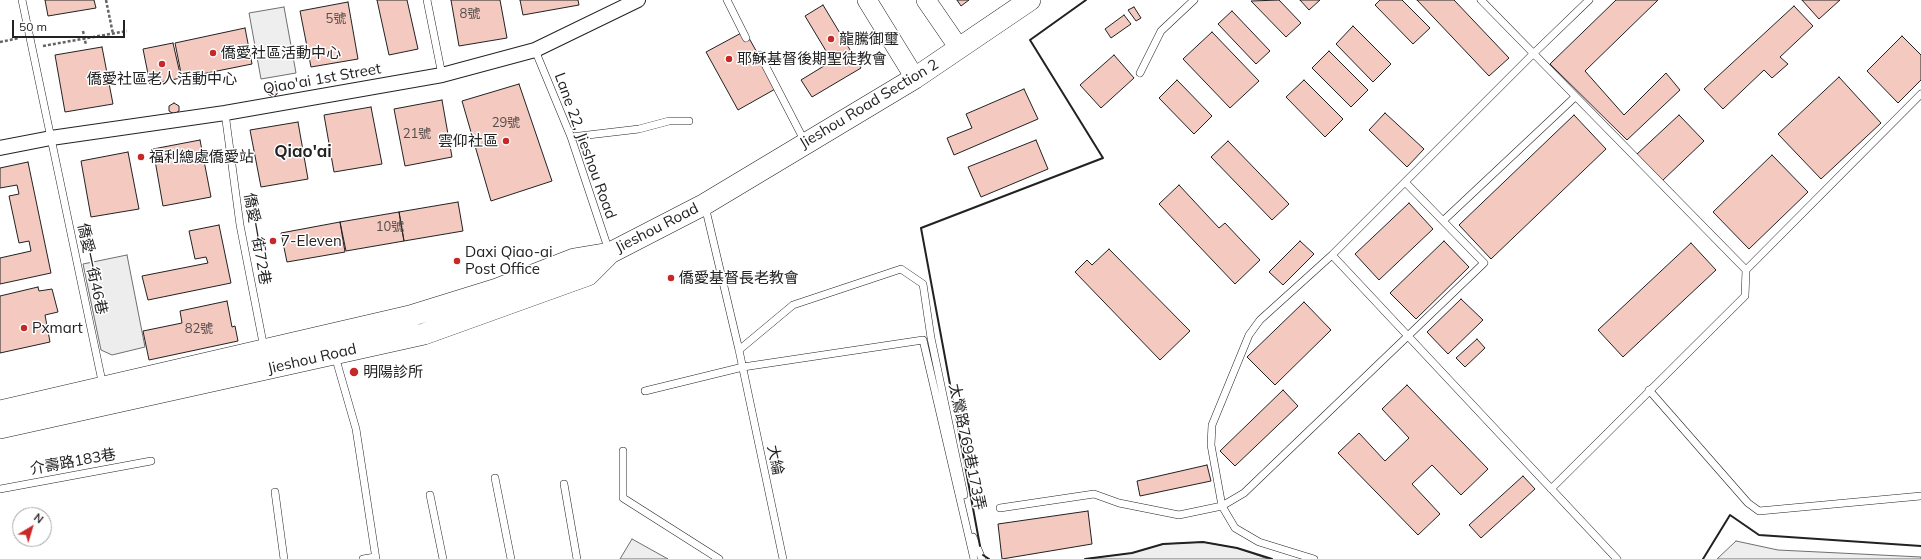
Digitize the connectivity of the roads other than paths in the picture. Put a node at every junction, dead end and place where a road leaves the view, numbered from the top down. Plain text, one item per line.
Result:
1 (22, 0) edge
2 (427, 0) edge
3 (638, 0) edge
4 (727, 0) edge
5 (867, 0) edge
6 (926, 0) edge
7 (1028, 0) edge
8 (1194, 0) edge
9 (1481, 0) edge
10 (1590, 0) edge
11 (746, 38) dead end
12 (959, 48) junction
13 (535, 50) junction
14 (1533, 54) junction
15 (760, 55) dead end
16 (1140, 73) dead end
17 (442, 75) junction
18 (915, 78) junction
19 (1921, 94) edge
20 (1575, 97) junction
21 (225, 113) junction
22 (689, 121) dead end
23 (571, 137) junction
24 (51, 138) junction
25 (806, 143) junction
26 (0, 148) edge
27 (1405, 182) junction
28 (705, 204) junction
29 (1444, 220) junction
30 (610, 253) junction
31 (1332, 255) junction
32 (1746, 270) junction
33 (1408, 336) junction
34 (739, 350) junction
35 (335, 353) junction
36 (266, 359) junction
37 (743, 367) junction
38 (1649, 390) junction
39 (646, 391) dead end
40 (105, 396) junction
41 (0, 411) edge
42 (0, 428) edge
43 (623, 451) dead end
44 (151, 461) dead end
45 (495, 478) dead end
46 (564, 484) dead end
47 (1551, 488) junction
48 (0, 489) edge
49 (275, 492) dead end
50 (430, 495) dead end
51 (1921, 496) edge
52 (1222, 506) junction
53 (1000, 508) dead end
54 (376, 558) edge
55 (284, 559) edge
56 (363, 559) edge
57 (443, 559) edge
58 (511, 559) edge
59 (577, 559) edge
60 (719, 559) edge
61 (783, 559) edge
62 (974, 559) edge
63 (982, 559) edge
64 (1314, 559) edge
65 (1617, 559) edge

1 - 24 lane, 僑愛一街46巷
2 - 17 lane
3 - 13 street, Qiao'ai 1st Street
4 - 11 lane
5 - 18 main road
6 - 12 main road
7 - 12 main road, Jieshou Road Section 2
8 - 16 lane
9 - 14 lane
10 - 14 lane
12 - 18 main road, Jieshou Road Section 2
13 - 17 street, Qiao'ai 1st Street
13 - 23 lane, Lane 22, Jieshou Road
14 - 20 lane
14 - 27 lane
15 - 25 lane
17 - 21 street, Qiao'ai 1st Street
18 - 25 main road, Jieshou Road Section 2
19 - 32 lane
20 - 29 lane
20 - 32 lane
21 - 24 street, Qiao'ai 1st Street
21 - 36 lane, 僑愛一街72巷
22 - 23 lane
23 - 30 lane, Lane 22, Jieshou Road
24 - 26 street, Qiao'ai 1st Street
24 - 40 lane, 僑愛一街46巷
25 - 28 main road, Jieshou Road Section 2
27 - 29 lane
27 - 31 lane
28 - 30 main road, Jieshou Road
28 - 34 lane, 大綸
29 - 33 lane
30 - 35 main road, Jieshou Road
30 - 36 main road, Jieshou Road
31 - 33 lane
31 - 52 lane
32 - 38 lane
33 - 47 lane
33 - 52 lane
34 - 37 lane, 大綸
34 - 63 lane, 大鶯路769巷173弄
35 - 36 main road, Jieshou Road
35 - 54 lane
36 - 40 main road, Jieshou Road
37 - 39 lane
37 - 61 lane, 大綸
37 - 62 lane
38 - 47 lane
38 - 51 lane
40 - 41 main road, Jieshou Road
40 - 42 main road, Jieshou Road
43 - 60 lane
44 - 48 lane, 介壽路183巷
45 - 58 lane
46 - 59 lane
47 - 65 lane
49 - 55 lane
50 - 57 lane
52 - 53 lane
52 - 64 lane
54 - 56 lane

